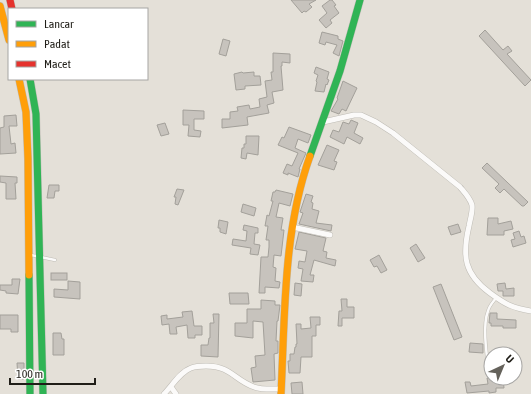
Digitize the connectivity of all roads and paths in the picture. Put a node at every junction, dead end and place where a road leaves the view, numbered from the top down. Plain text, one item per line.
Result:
1 (360, 0) edge
2 (0, 6) edge
3 (8, 36) edge
4 (19, 80) edge
5 (30, 80) edge
6 (323, 122) junction
7 (292, 227) junction
8 (330, 235) dead end
9 (29, 255) junction
10 (40, 257) junction
11 (55, 260) dead end
12 (496, 298) junction
13 (531, 311) edge
14 (487, 346) edge
15 (171, 387) junction
16 (281, 392) edge
17 (30, 394) edge
18 (43, 394) edge
19 (164, 394) edge
20 (176, 394) edge

1 - 6 main road
2 - 3 main road
4 - 9 main road
5 - 10 main road
6 - 7 main road
6 - 12 street
7 - 8 street
7 - 16 main road
9 - 10 lane
9 - 17 main road
10 - 11 lane
10 - 18 main road
12 - 13 street
12 - 14 lane
15 - 16 street
15 - 19 street
15 - 20 street

